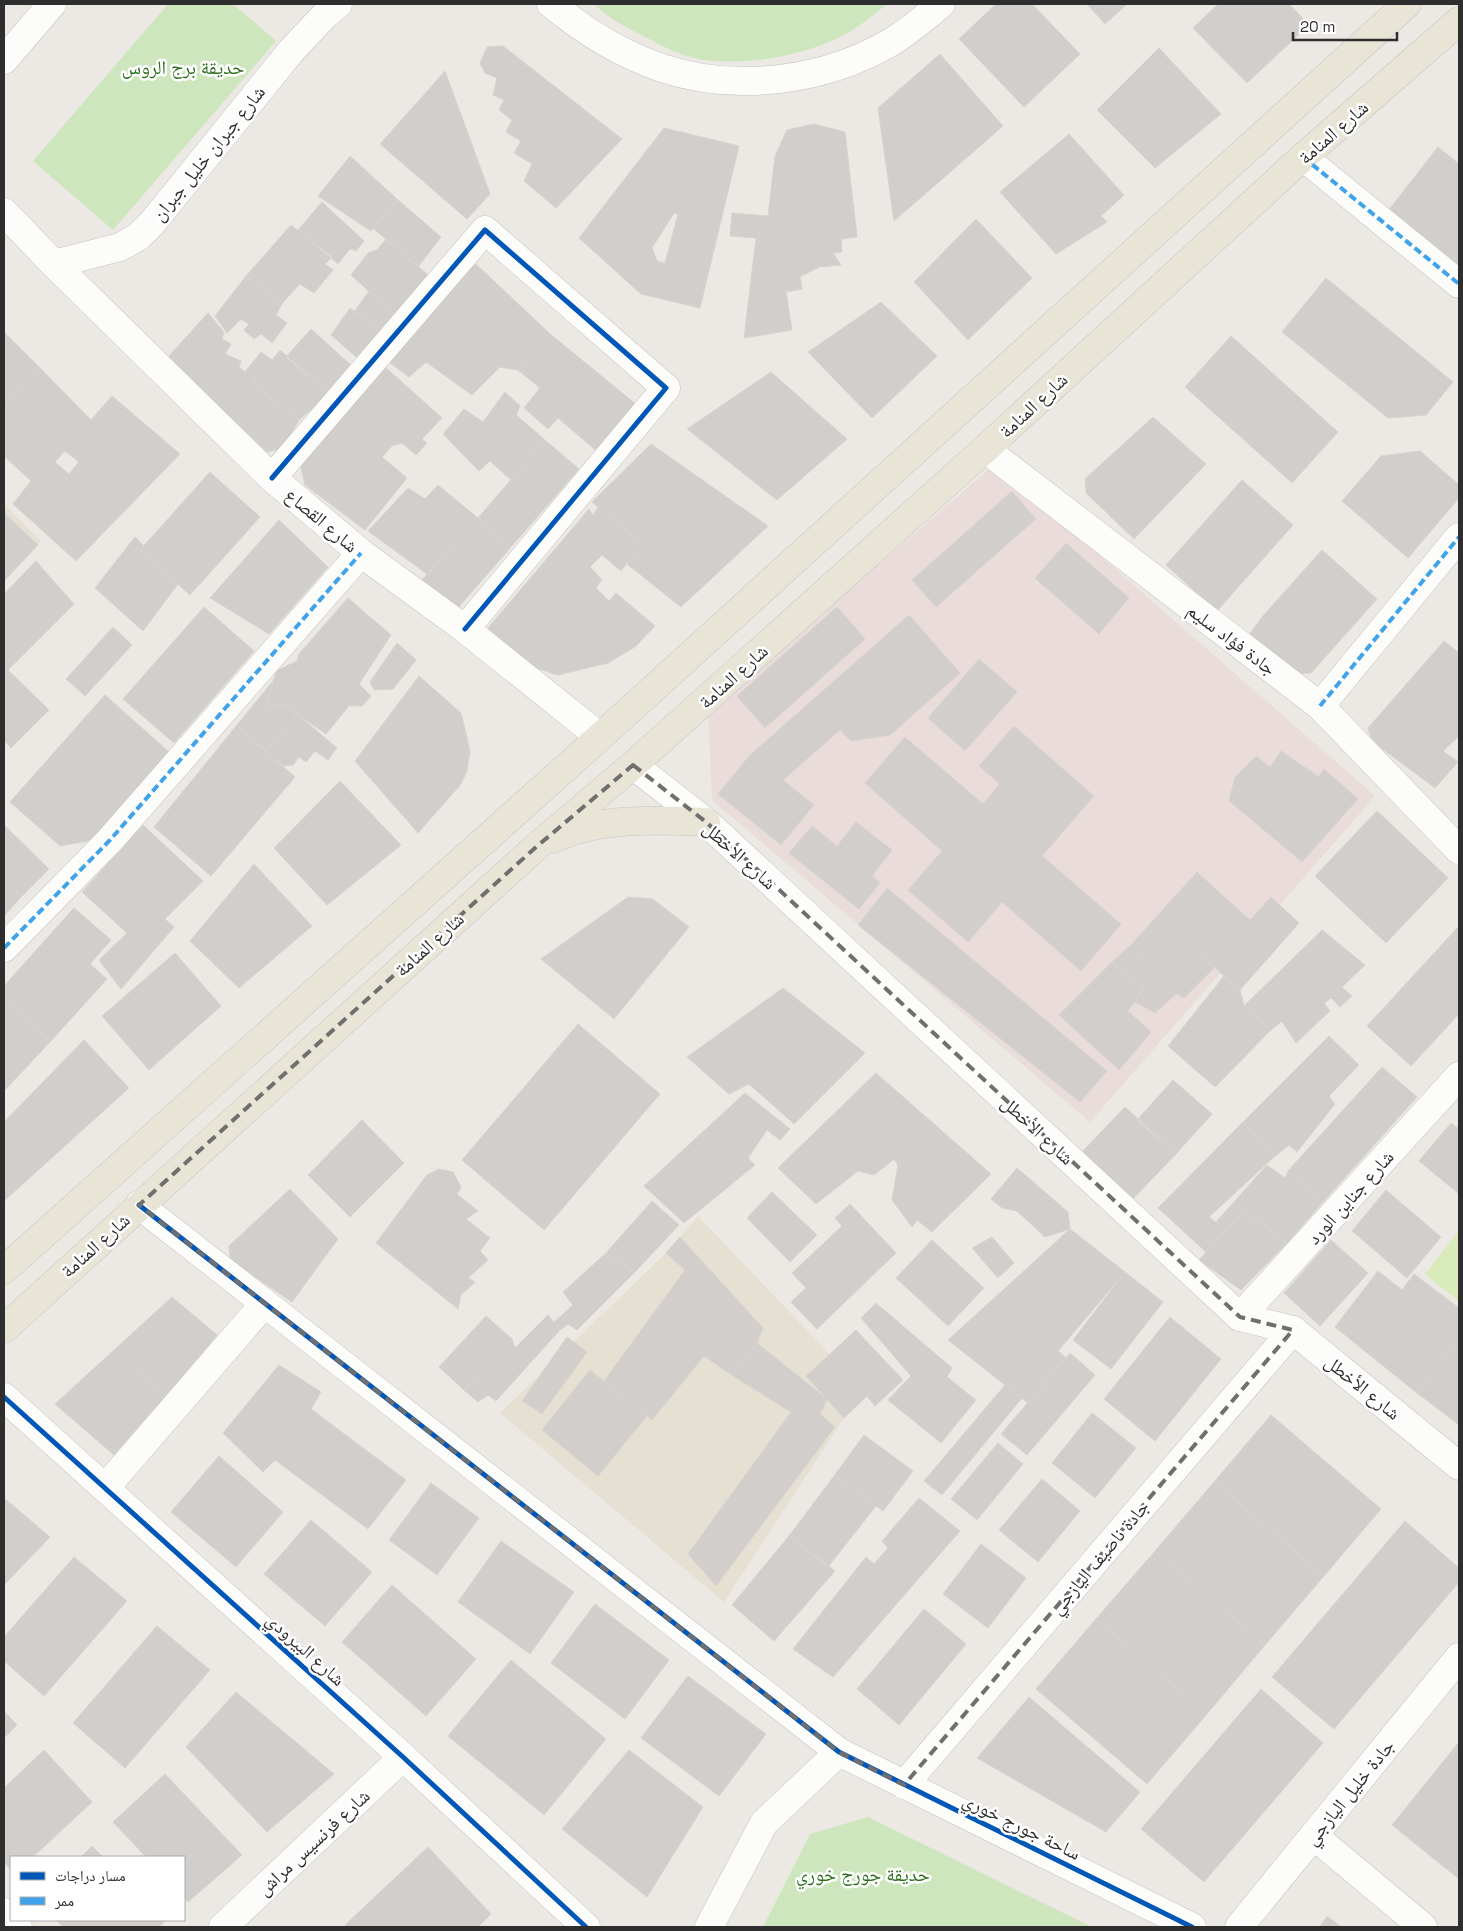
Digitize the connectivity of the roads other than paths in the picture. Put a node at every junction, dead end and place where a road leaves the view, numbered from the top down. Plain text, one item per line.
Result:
1 (52, 4) edge
2 (338, 4) edge
3 (551, 4) edge
4 (941, 4) edge
5 (1406, 4) edge
6 (1459, 21) edge
7 (4, 60) edge
8 (1303, 157) junction
9 (4, 212) edge
10 (54, 264) junction
11 (1459, 284) edge
12 (985, 449) junction
13 (272, 478) junction
14 (1459, 537) edge
15 (361, 553) junction
16 (465, 629) junction
17 (1320, 706) junction
18 (600, 737) junction
19 (633, 765) junction
20 (706, 822) junction
21 (535, 848) junction
22 (1459, 850) edge
23 (4, 948) edge
24 (1459, 1076) edge
25 (139, 1205) junction
26 (4, 1270) edge
27 (265, 1303) junction
28 (1240, 1317) junction
29 (4, 1329) edge
30 (1293, 1330) junction
31 (4, 1397) edge
32 (1459, 1466) edge
33 (104, 1488) junction
34 (1459, 1657) edge
35 (839, 1752) junction
36 (403, 1757) junction
37 (904, 1785) junction
38 (1314, 1836) junction
39 (223, 1927) edge
40 (586, 1927) edge
41 (709, 1927) edge
42 (1192, 1927) edge
43 (1239, 1927) edge
44 (1423, 1927) edge

1 - 7 street
2 - 10 street, شارع جبران خليل جبران
3 - 4 street
5 - 18 main road
6 - 8 main road, شارع المنامة
8 - 11 street
8 - 12 main road, شارع المنامة
9 - 10 street, شارع القصاع
10 - 13 street, شارع القصاع
12 - 17 street, جادة فؤاد سليم
12 - 19 main road, شارع المنامة
13 - 15 street, شارع القصاع
13 - 16 street
14 - 17 street
15 - 16 street, شارع القصاع
15 - 23 street
16 - 18 street, شارع القصاع
17 - 22 street, جادة فؤاد سليم
18 - 26 main road
19 - 20 street, شارع الأخطل
19 - 21 main road, شارع المنامة
20 - 21 main road
20 - 28 street, شارع الأخطل
21 - 25 main road, شارع المنامة
24 - 28 street, شارع جناين الورد
25 - 27 street, ساحة جورج خوري
25 - 29 main road, شارع المنامة
27 - 33 street
27 - 35 street, ساحة جورج خوري
28 - 30 street, شارع الأخطل
30 - 32 street, شارع الأخطل
30 - 37 street, جادة ناصيف اليازجي
31 - 33 street, شارع البيرودي
33 - 36 street, شارع البيرودي
34 - 38 street, جادة خليل اليازجي
35 - 37 street, ساحة جورج خوري
35 - 41 street
36 - 39 street, شارع فرنسيس مراش
36 - 40 street, شارع البيرودي
37 - 42 street, ساحة جورج خوري
38 - 43 street, جادة خليل اليازجي
38 - 44 street

